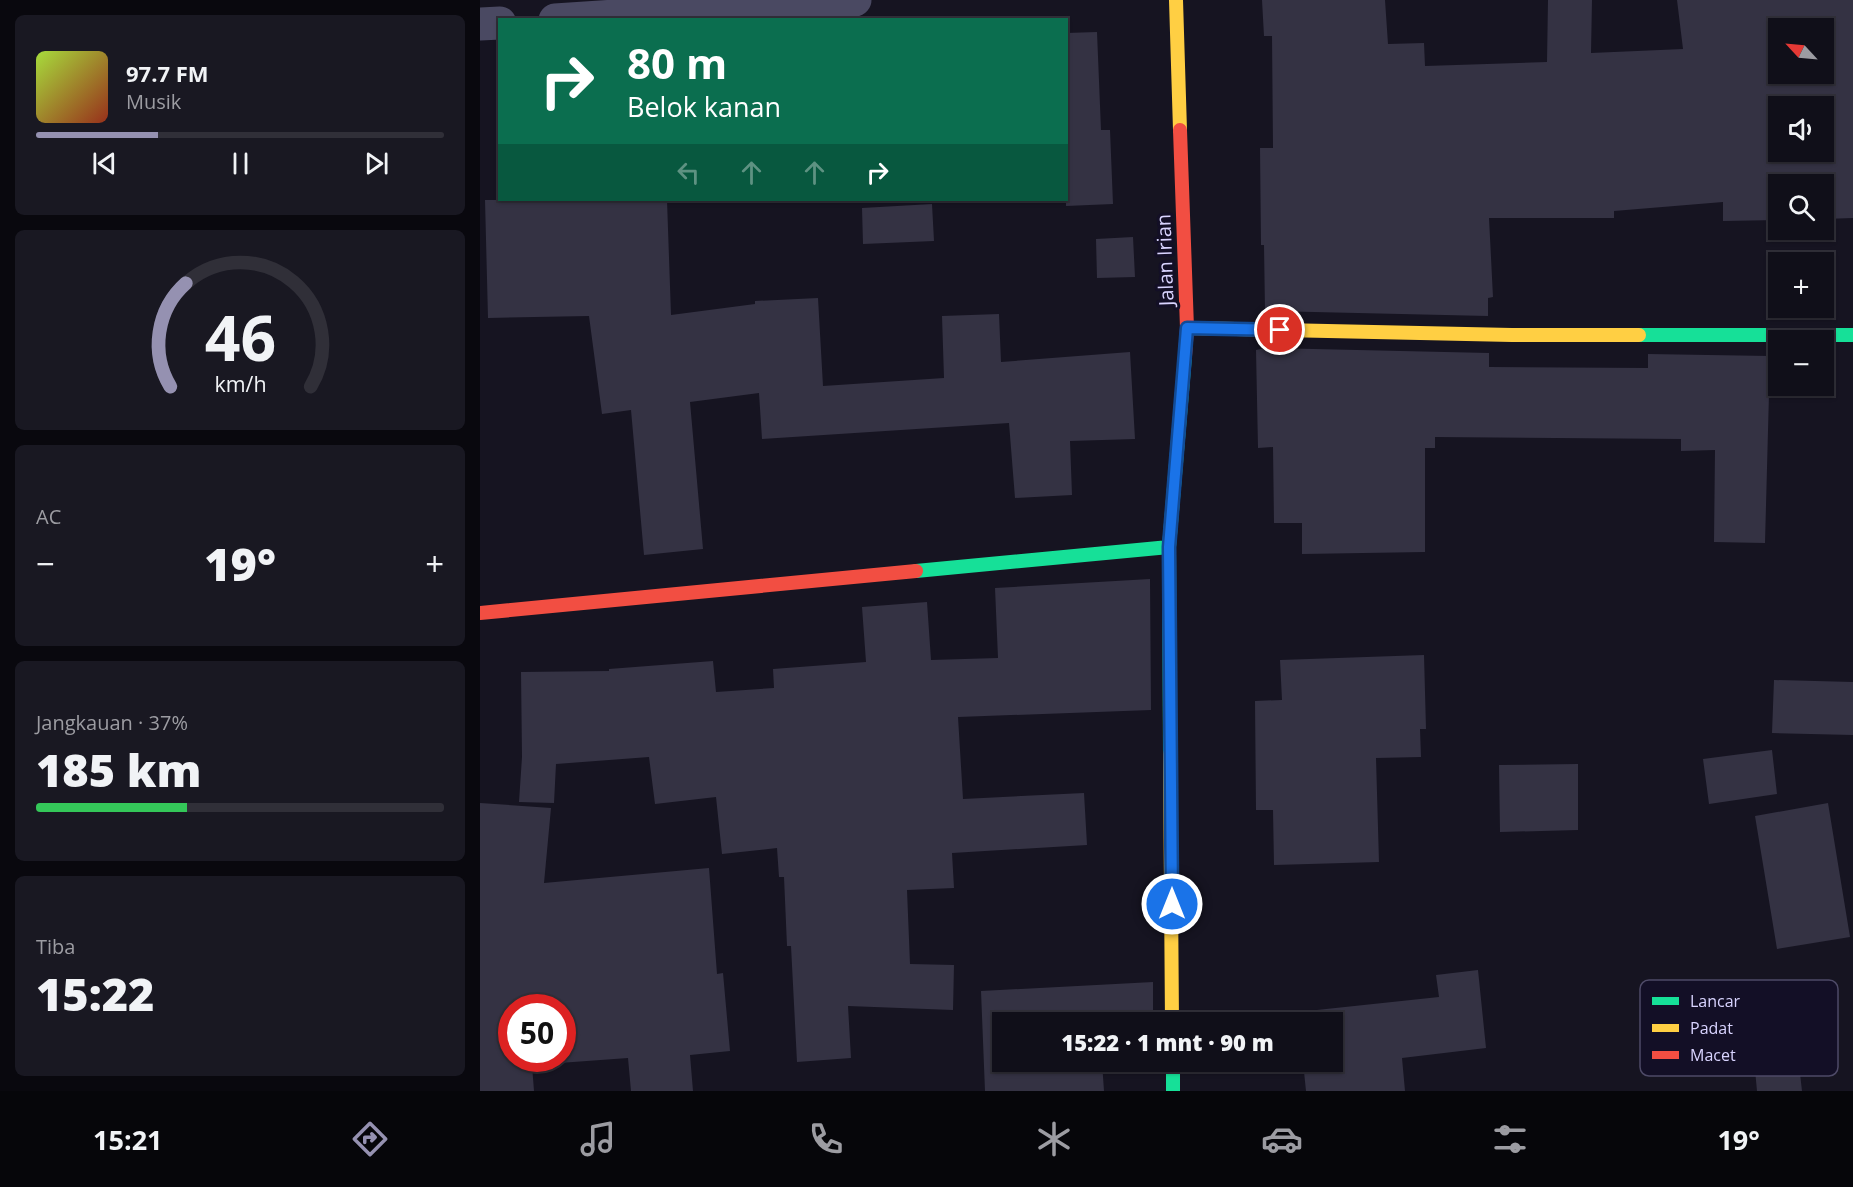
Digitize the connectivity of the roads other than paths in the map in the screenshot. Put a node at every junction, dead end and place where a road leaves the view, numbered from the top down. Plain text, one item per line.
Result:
1 (855, 0) edge
2 (1176, 0) edge
3 (585, 18) edge
4 (498, 23) edge
5 (480, 24) edge
6 (1187, 328) junction
7 (1853, 335) edge
8 (1169, 547) junction
9 (480, 613) edge
10 (1172, 1012) edge
11 (1173, 1072) edge
12 (1173, 1091) edge

1 - 3 street
2 - 6 street, Jalan Irian
4 - 5 street
6 - 7 street
6 - 8 street, Jalan Irian
8 - 9 street
8 - 10 street, Jalan Irian
11 - 12 street

